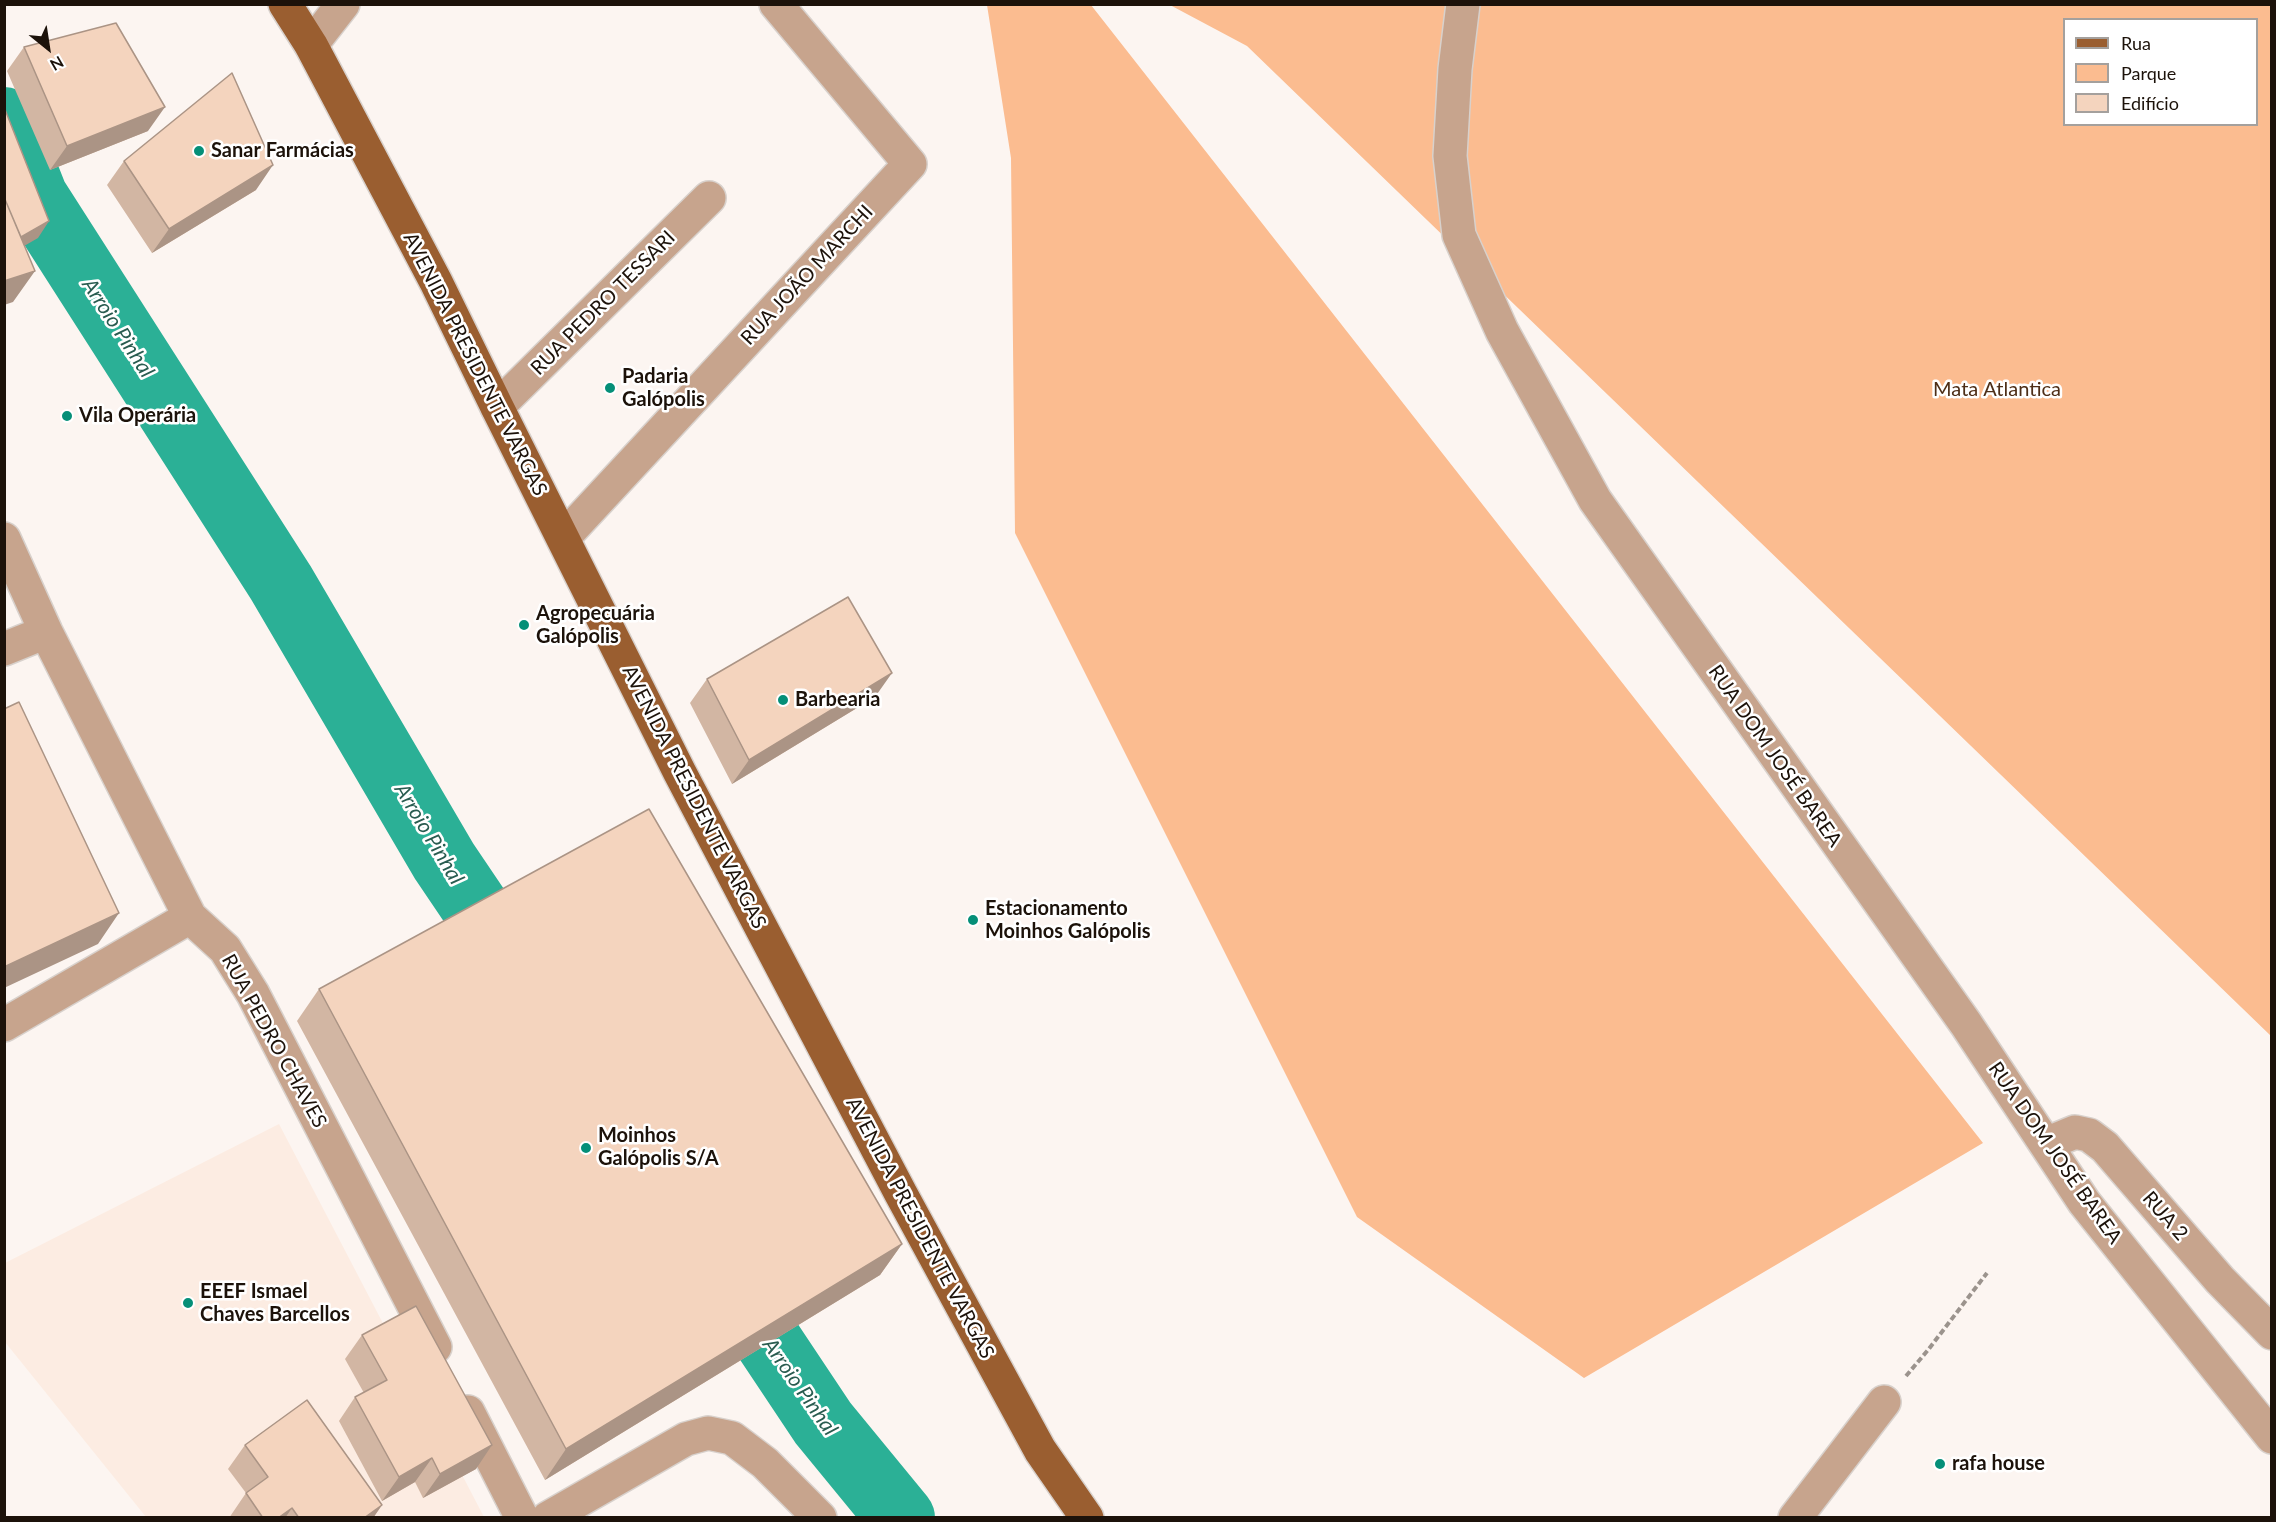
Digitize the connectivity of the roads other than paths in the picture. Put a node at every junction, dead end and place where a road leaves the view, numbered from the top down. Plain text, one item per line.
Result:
1 (285, 4) edge
2 (343, 4) edge
3 (776, 4) edge
4 (1463, 4) edge
5 (311, 45) junction
6 (709, 198) dead end
7 (497, 407) junction
8 (563, 538) junction
9 (4, 539) edge
10 (46, 632) junction
11 (4, 649) edge
12 (190, 916) junction
13 (4, 1025) edge
14 (2046, 1144) junction
15 (2271, 1333) edge
16 (1884, 1402) road end
17 (2271, 1437) edge
18 (522, 1518) edge
19 (548, 1518) edge
20 (820, 1518) edge
21 (1087, 1518) edge
22 (1795, 1518) edge

1 - 5 main road, AVENIDA PRESIDENTE VARGAS
2 - 5 street
3 - 8 street, RUA JOÃO MARCHI
4 - 14 street, RUA DOM JOSÉ BAREA
5 - 7 main road, AVENIDA PRESIDENTE VARGAS
6 - 7 street, RUA PEDRO TESSARI
7 - 8 main road, AVENIDA PRESIDENTE VARGAS
8 - 21 main road, AVENIDA PRESIDENTE VARGAS
9 - 10 street, RUA PEDRO CHAVES
10 - 11 street
10 - 12 street, RUA PEDRO CHAVES
12 - 13 street
12 - 18 street, RUA PEDRO CHAVES
14 - 15 street, RUA 2
14 - 17 street, RUA DOM JOSÉ BAREA
16 - 22 street
19 - 20 street

